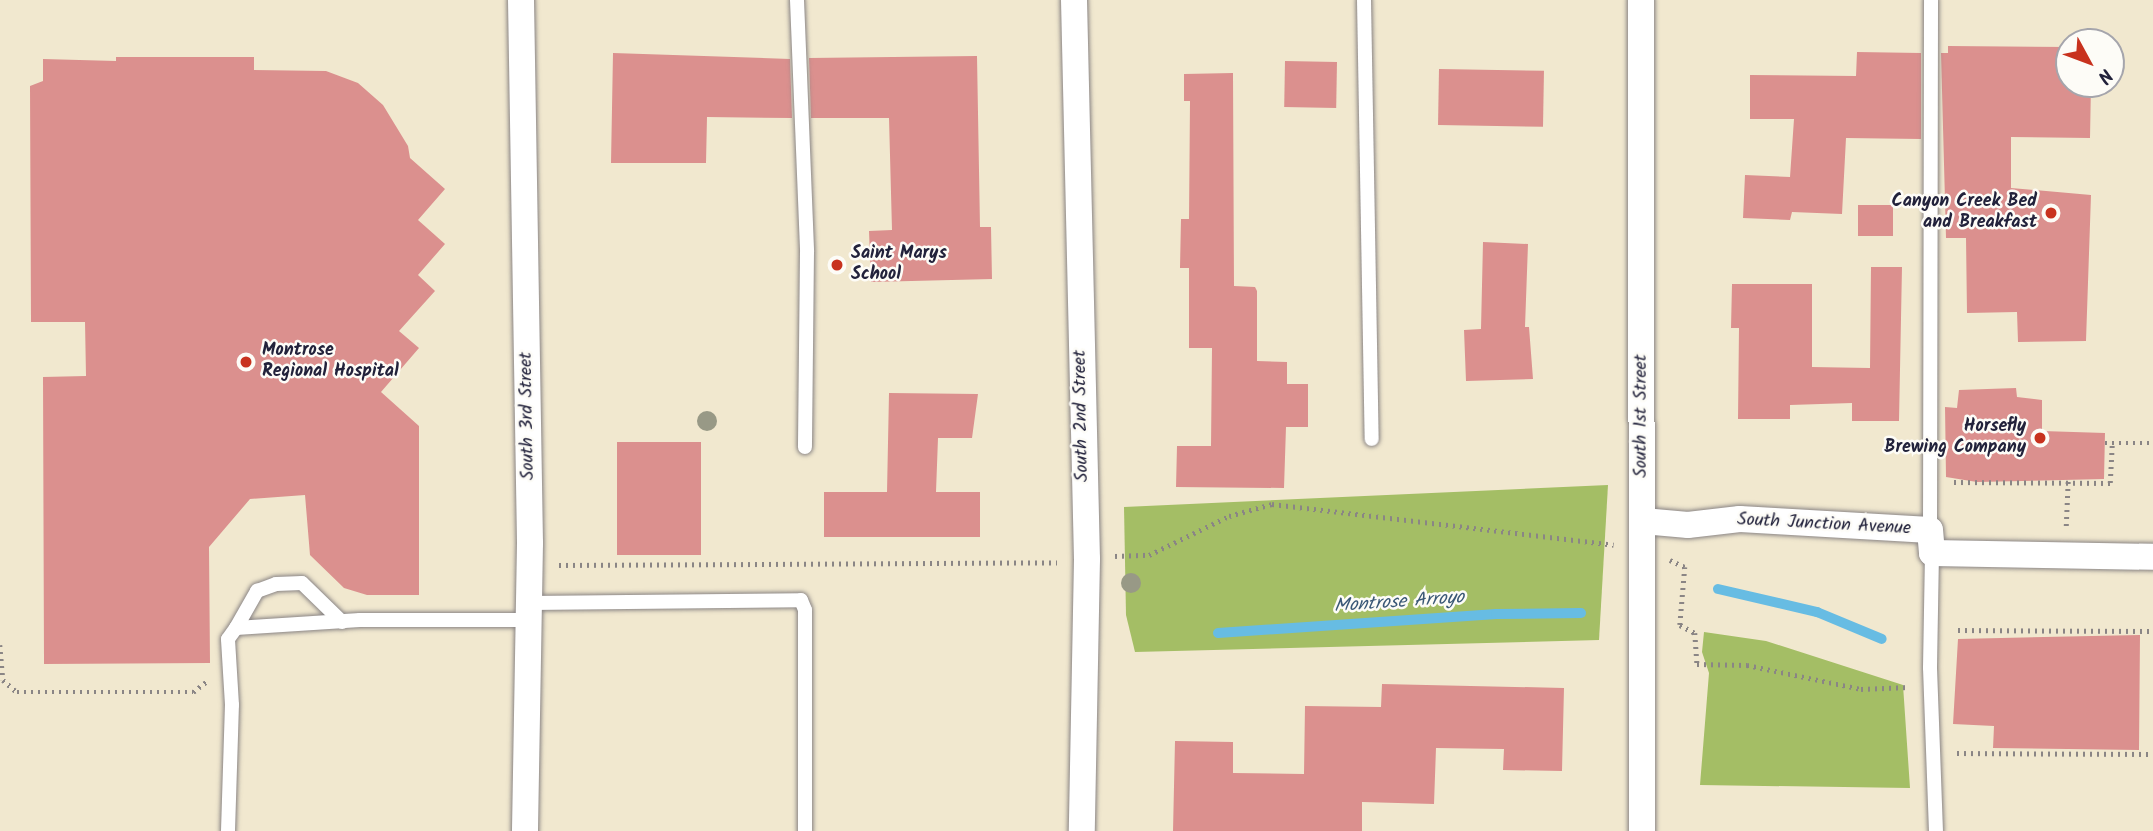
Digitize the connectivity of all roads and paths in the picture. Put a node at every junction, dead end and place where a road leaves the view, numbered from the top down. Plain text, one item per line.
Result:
1 (521, 0) edge
2 (797, 0) edge
3 (1074, 0) edge
4 (1364, 0) edge
5 (1641, 0) edge
6 (1931, 0) edge
7 (1372, 439) dead end
8 (2105, 443) dead end
9 (2152, 443) edge
10 (2112, 444) junction
11 (805, 447) dead end
12 (2068, 481) junction
13 (1946, 482) dead end
14 (2067, 514) dead end
15 (1643, 521) junction
16 (1931, 542) junction
17 (1611, 544) dead end
18 (1128, 555) dead end
19 (2153, 556) edge
20 (1048, 562) dead end
21 (1678, 562) dead end
22 (557, 566) dead end
23 (529, 612) junction
24 (342, 622) junction
25 (236, 628) junction
26 (1958, 630) dead end
27 (2149, 631) dead end
28 (1916, 687) dead end
29 (1957, 744) dead end
30 (2152, 754) edge
31 (228, 831) edge
32 (525, 831) edge
33 (804, 831) edge
34 (1082, 831) edge
35 (1642, 831) edge
36 (1936, 831) edge

1 - 23 street, South 3rd Street
2 - 11 lane
3 - 34 street, South 2nd Street
4 - 7 lane
5 - 15 street, South 1st Street
6 - 16 lane
8 - 10 path
9 - 10 path
10 - 12 path
12 - 13 path
12 - 14 path
15 - 16 street, South Junction Avenue
15 - 35 street, South 1st Street
16 - 19 street, South Junction Avenue
16 - 36 lane
17 - 18 path
20 - 22 path
21 - 28 path
23 - 24 lane
23 - 32 street, South 3rd Street
23 - 33 lane
24 - 25 lane
24 - 25 lane
25 - 31 lane
26 - 27 path
29 - 30 path

